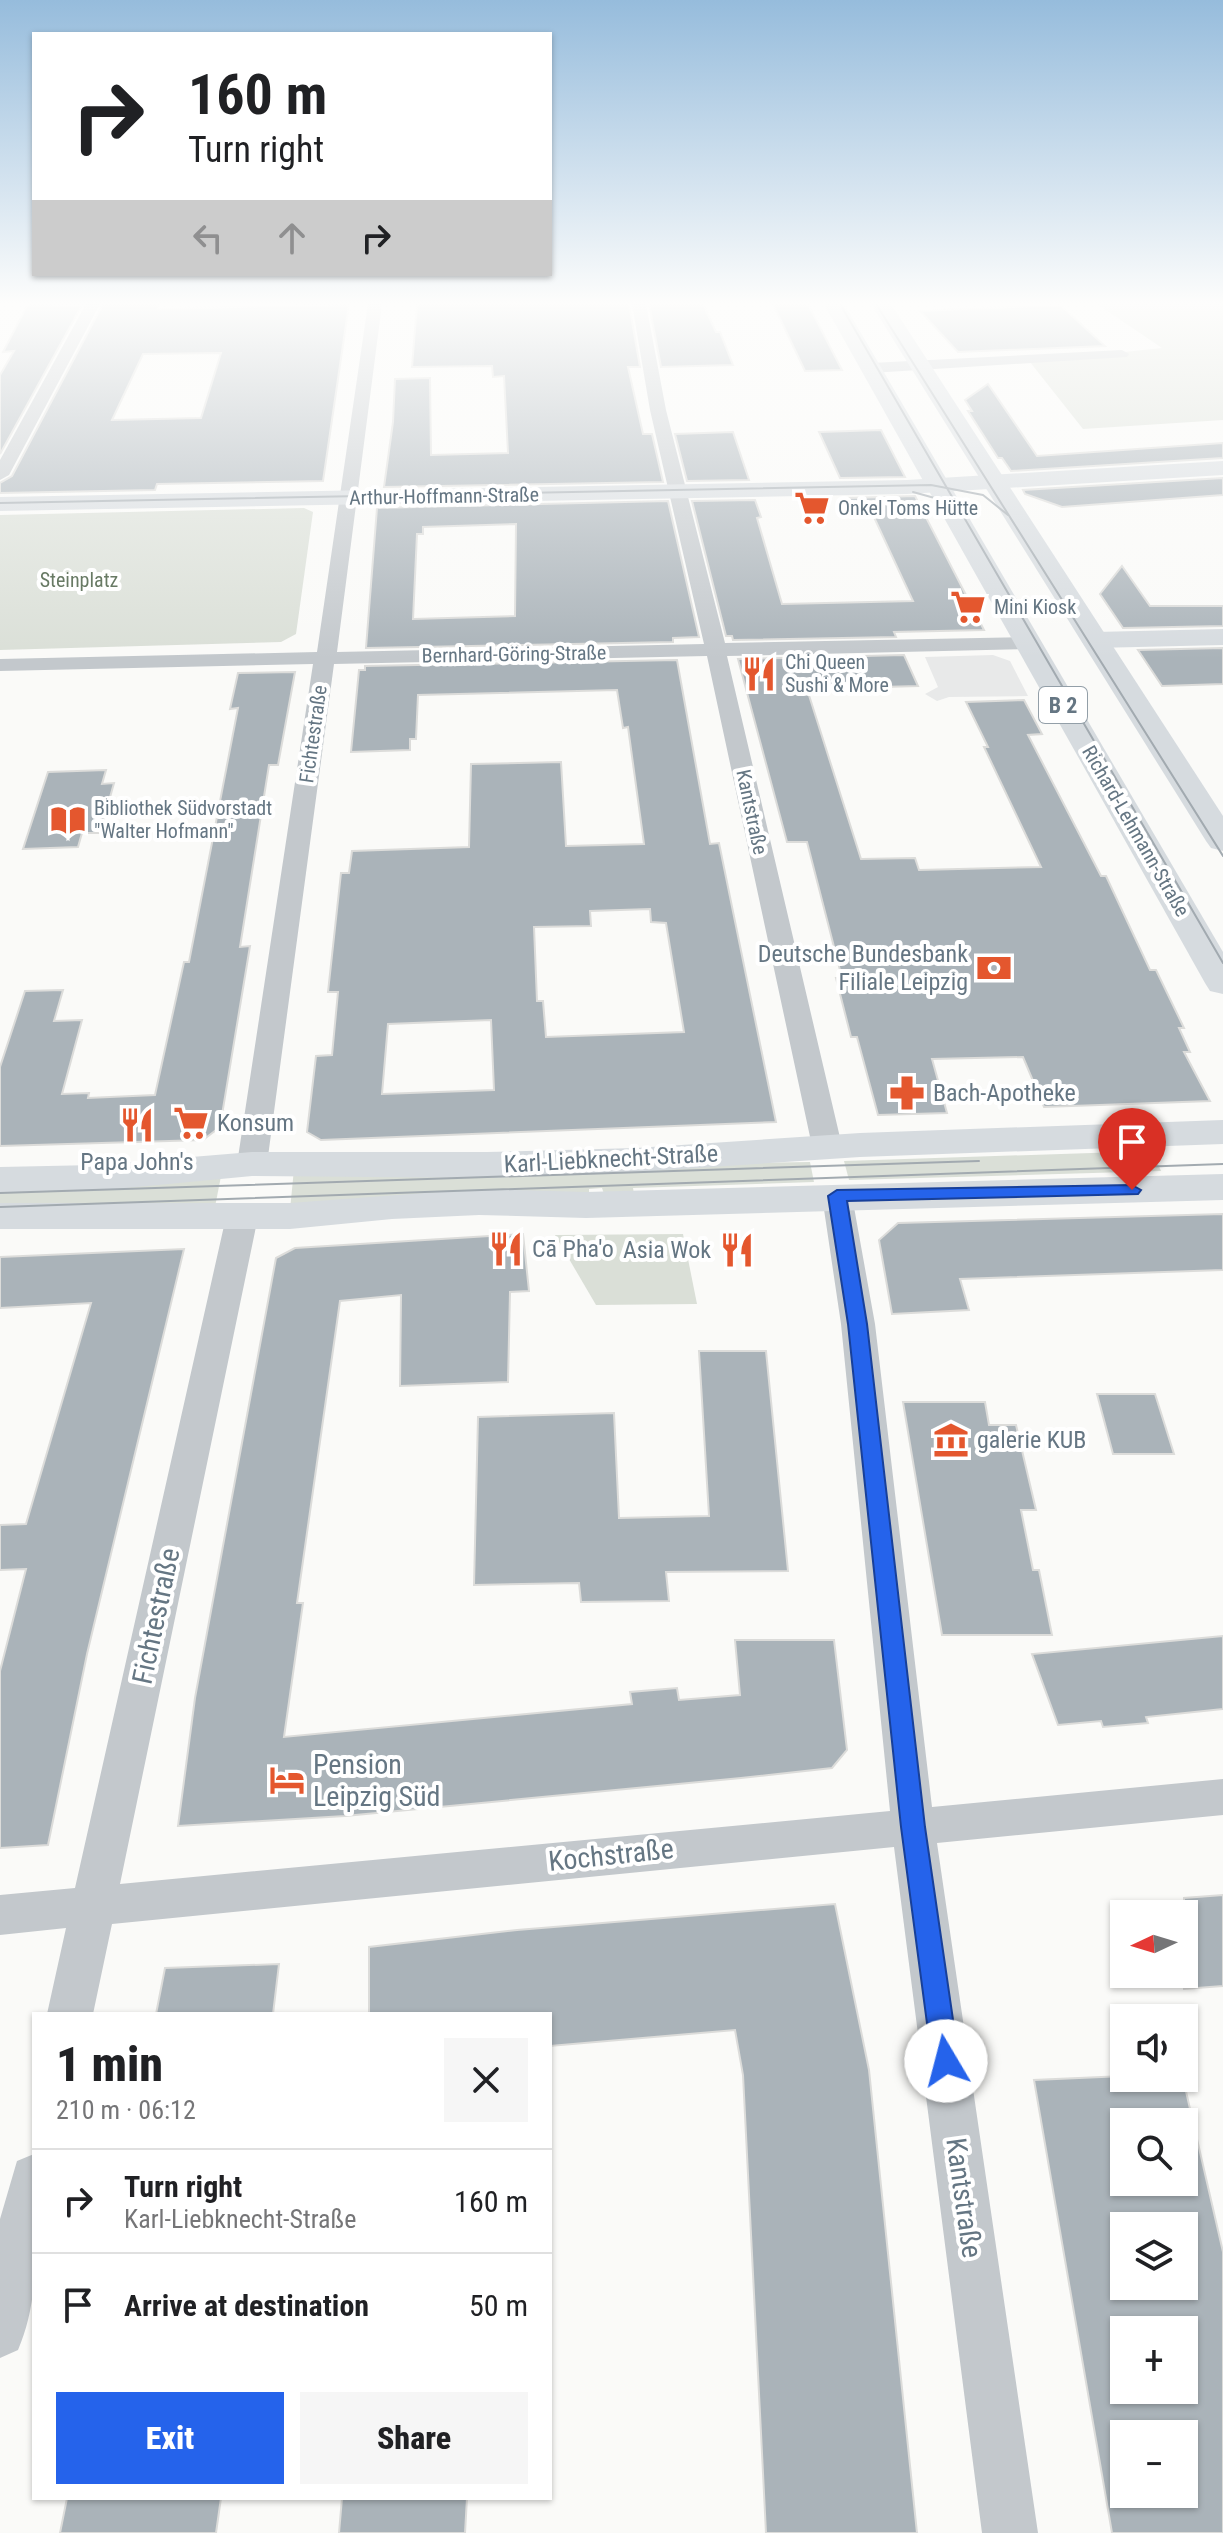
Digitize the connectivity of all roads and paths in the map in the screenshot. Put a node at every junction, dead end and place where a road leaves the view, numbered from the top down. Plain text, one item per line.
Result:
1 (29, 422) edge
2 (359, 422) edge
3 (662, 422) edge
4 (902, 422) edge
5 (957, 422) edge
6 (1223, 468) edge
7 (0, 475) edge
8 (995, 483) junction
9 (677, 484) junction
10 (939, 486) junction
11 (349, 497) junction
12 (0, 504) edge
13 (1223, 637) edge
14 (1095, 640) junction
15 (1028, 643) junction
16 (716, 650) junction
17 (325, 658) junction
18 (0, 665) edge
19 (1223, 841) edge
20 (1223, 983) edge
21 (1223, 1132) edge
22 (827, 1146) junction
23 (252, 1164) junction
24 (0, 1180) edge
25 (1223, 1187) edge
26 (837, 1196) junction
27 (0, 1216) edge
28 (242, 1217) junction
29 (1223, 1797) edge
30 (913, 1827) junction
31 (94, 1906) junction
32 (0, 1915) edge
33 (70, 2012) edge
34 (32, 2187) edge
35 (0, 2332) edge
36 (1010, 2533) edge

1 - 7 street
2 - 11 street, Fichtestraße
3 - 9 street, Kantstraße
4 - 10 main road, Richard-Lehmann-Straße / B 2
5 - 8 main road, B 2
6 - 8 main road, Arthur-Hoffmann-Straße
8 - 10 main road, Arthur-Hoffmann-Straße
8 - 14 main road, B 2
9 - 10 main road, Arthur-Hoffmann-Straße
9 - 11 main road, Arthur-Hoffmann-Straße
9 - 16 street, Kantstraße
10 - 15 main road, Richard-Lehmann-Straße / B 2
11 - 12 main road, Arthur-Hoffmann-Straße
11 - 17 street, Fichtestraße
13 - 14 main road
14 - 19 main road, B 2
15 - 16 street, Bernhard-Göring-Straße
15 - 20 main road, Richard-Lehmann-Straße / B 2
16 - 17 street, Bernhard-Göring-Straße
16 - 22 street, Kantstraße
17 - 18 street, Bernhard-Göring-Straße
17 - 23 street, Fichtestraße
21 - 22 main road, Karl-Liebknecht-Straße
22 - 23 main road, Karl-Liebknecht-Straße
23 - 24 main road, Karl-Liebknecht-Straße
25 - 26 main road, Karl-Liebknecht-Straße
26 - 28 main road, Karl-Liebknecht-Straße
26 - 30 street, Kantstraße
27 - 28 main road, Karl-Liebknecht-Straße
28 - 31 street, Fichtestraße
29 - 30 street, Kochstraße
30 - 31 street, Kochstraße
30 - 36 street, Kantstraße
31 - 32 street, Kochstraße
31 - 33 street, Fichtestraße
34 - 35 street

